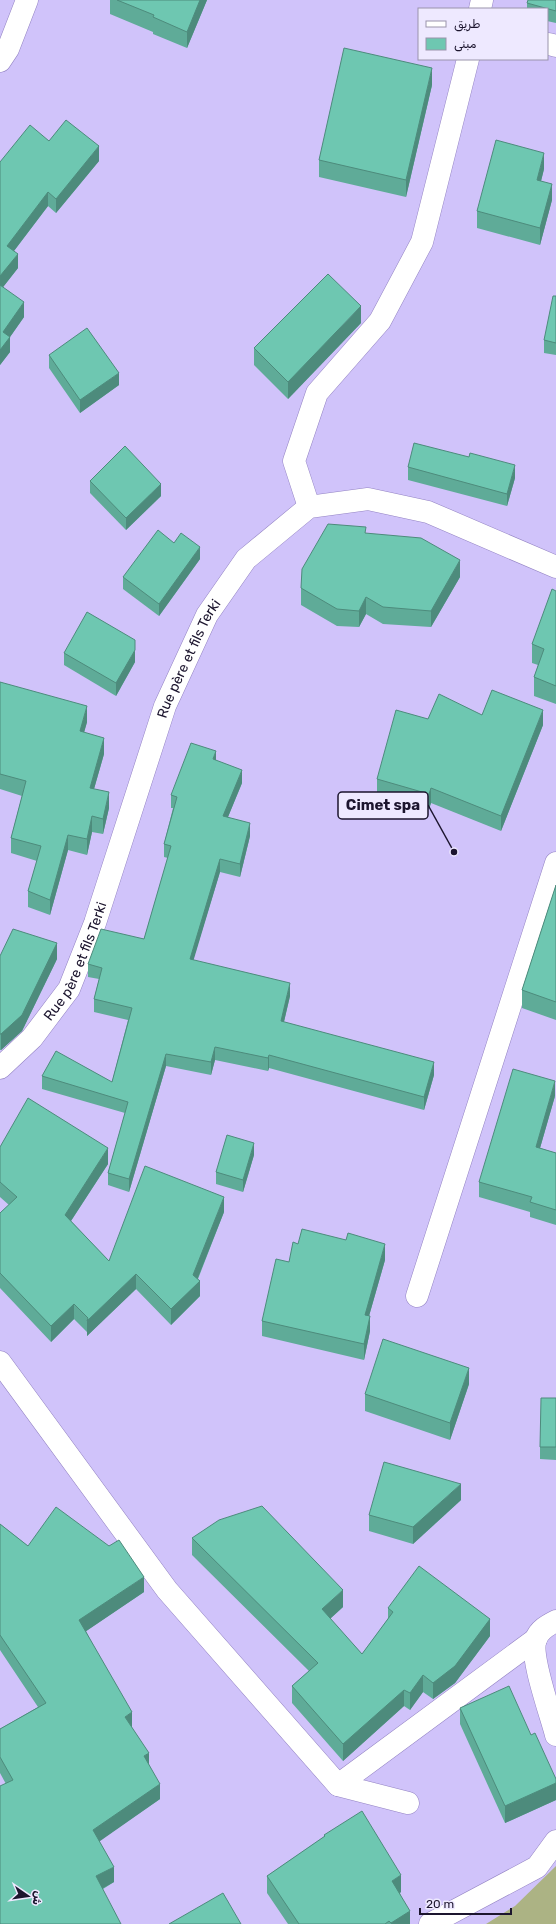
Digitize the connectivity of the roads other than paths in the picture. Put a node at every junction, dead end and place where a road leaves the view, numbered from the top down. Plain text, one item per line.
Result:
1 (27, 0) edge
2 (468, 60) edge
3 (0, 61) edge
4 (309, 507) junction
5 (556, 567) edge
6 (556, 863) edge
7 (0, 1068) edge
8 (417, 1296) dead end
9 (0, 1362) edge
10 (556, 1621) edge
11 (536, 1639) junction
12 (556, 1734) edge
13 (338, 1785) junction
14 (408, 1802) dead end
15 (556, 1841) edge
16 (430, 1924) edge

1 - 3 street
2 - 4 street
4 - 5 street
4 - 7 street, Rue père et fils Terki
6 - 8 street
9 - 13 street
10 - 11 street
11 - 12 street
11 - 13 street
13 - 14 street
15 - 16 street

